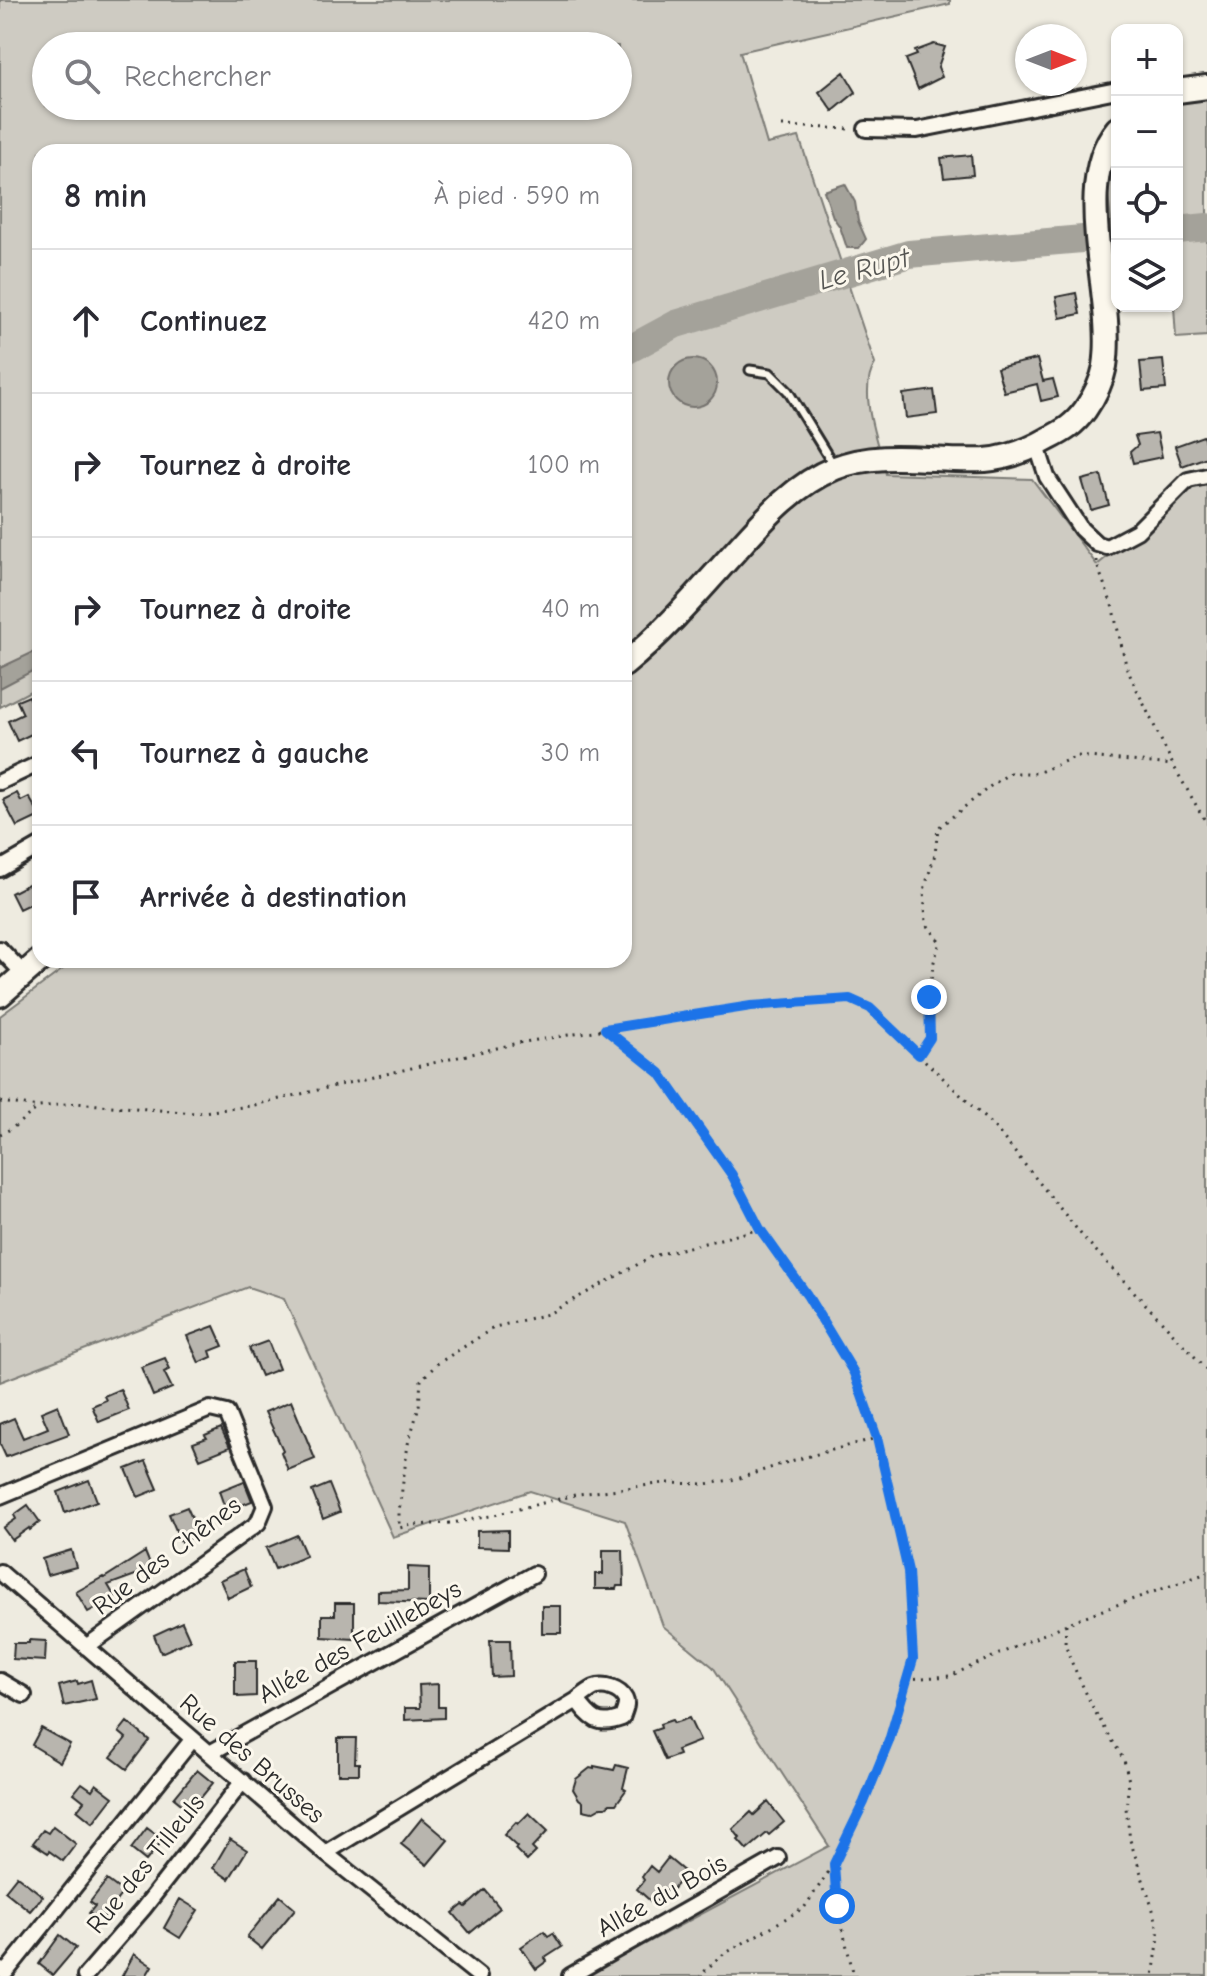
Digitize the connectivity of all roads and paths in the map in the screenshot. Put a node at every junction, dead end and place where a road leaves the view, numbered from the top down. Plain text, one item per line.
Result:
1 (1207, 87) edge
2 (1183, 90) edge
3 (1111, 91) edge
4 (782, 126) dead end
5 (866, 129) joint
6 (1111, 139) edge
7 (750, 370) dead end
8 (1037, 446) junction
9 (835, 468) junction
10 (1207, 476) edge
11 (1097, 544) junction
12 (632, 659) edge
13 (1173, 765) junction
14 (32, 767) edge
15 (0, 782) edge
16 (1207, 824) edge
17 (32, 851) edge
18 (0, 869) edge
19 (0, 949) edge
20 (32, 967) edge
21 (0, 995) edge
22 (605, 1029) junction
23 (919, 1055) junction
24 (0, 1102) edge
25 (39, 1107) junction
26 (0, 1134) edge
27 (760, 1229) junction
28 (1207, 1370) edge
29 (877, 1438) junction
30 (0, 1496) edge
31 (0, 1572) edge
32 (1207, 1573) edge
33 (534, 1574) dead end
34 (1066, 1624) junction
35 (86, 1647) junction
36 (907, 1679) junction
37 (0, 1681) edge
38 (24, 1695) dead end
39 (577, 1700) dead end
40 (192, 1740) junction
41 (210, 1753) junction
42 (243, 1781) junction
43 (325, 1853) junction
44 (778, 1858) dead end
45 (834, 1864) junction
46 (0, 1970) edge
47 (85, 1976) edge
48 (479, 1976) edge
49 (570, 1976) edge
50 (700, 1976) edge
51 (854, 1976) edge
52 (1153, 1976) edge

1 - 2 main road
3 - 5 street
4 - 5 path
6 - 8 main road
7 - 9 lane
8 - 9 main road
8 - 11 street
9 - 12 main road
10 - 11 street
11 - 13 path
13 - 16 path
13 - 23 path
14 - 15 street
17 - 18 street
19 - 20 street
20 - 21 main road
22 - 23 path
22 - 25 path
22 - 27 path
23 - 28 path
24 - 25 path
25 - 26 path
27 - 29 path
27 - 29 path
29 - 36 path
30 - 35 street, Rue des Chênes
31 - 35 street, Rue des Brusses
32 - 34 path
33 - 41 street, Allée des Feuillebeys
34 - 36 path
34 - 52 path
35 - 40 street, Rue des Brusses
36 - 45 path
37 - 38 street
39 - 43 street
40 - 41 street, Rue des Brusses
40 - 46 street
41 - 42 street, Rue des Brusses
42 - 43 street, Rue des Brusses
42 - 47 street, Rue des Tilleuls
43 - 48 street, Rue des Brusses
44 - 49 street, Allée du Bois
45 - 50 path
45 - 51 path

